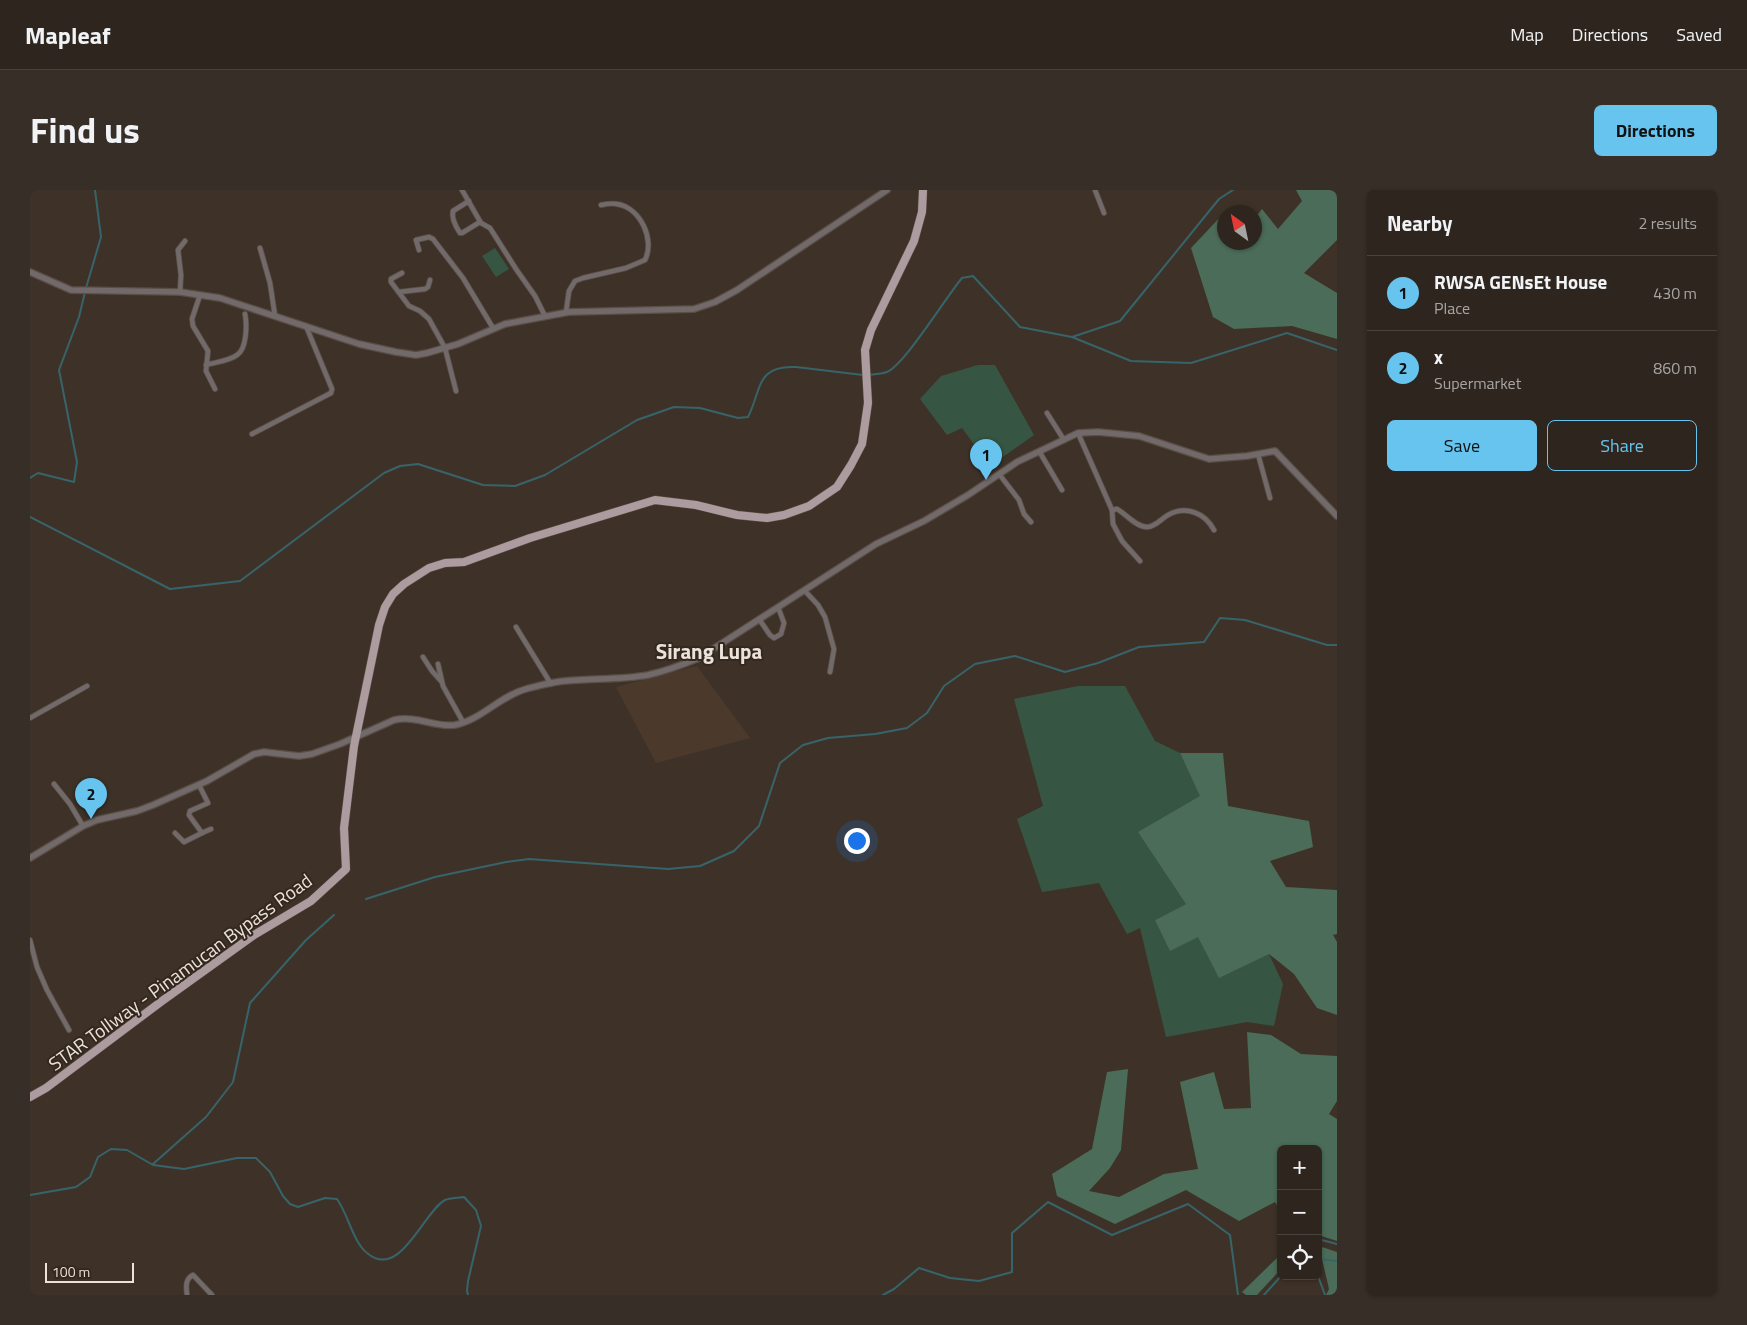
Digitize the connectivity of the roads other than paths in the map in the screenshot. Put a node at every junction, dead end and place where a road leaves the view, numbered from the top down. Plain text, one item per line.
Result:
1 (462, 190) edge
2 (887, 190) edge
3 (923, 190) edge
4 (1095, 190) edge
5 (469, 201) junction
6 (601, 204) dead end
7 (1104, 214) dead end
8 (480, 222) junction
9 (185, 241) dead end
10 (260, 248) dead end
11 (419, 250) dead end
12 (30, 272) edge
13 (402, 273) dead end
14 (430, 280) dead end
15 (180, 292) junction
16 (399, 292) junction
17 (200, 295) junction
18 (566, 312) junction
19 (245, 314) dead end
20 (275, 316) junction
21 (545, 316) junction
22 (306, 326) junction
23 (493, 328) junction
24 (445, 348) junction
25 (206, 365) junction
26 (215, 389) dead end
27 (456, 391) dead end
28 (1047, 413) dead end
29 (1078, 433) junction
30 (252, 434) dead end
31 (1064, 440) junction
32 (1039, 451) junction
33 (1258, 454) junction
34 (999, 474) junction
35 (1062, 490) dead end
36 (1270, 498) dead end
37 (1112, 510) junction
38 (1337, 516) edge
39 (1031, 522) dead end
40 (1214, 530) dead end
41 (1140, 561) dead end
42 (805, 590) junction
43 (778, 607) junction
44 (759, 619) junction
45 (516, 627) dead end
46 (423, 657) dead end
47 (438, 664) dead end
48 (830, 672) dead end
49 (441, 681) junction
50 (551, 684) junction
51 (87, 686) dead end
52 (30, 718) edge
53 (463, 722) junction
54 (356, 736) junction
55 (54, 784) dead end
56 (200, 784) junction
57 (84, 826) junction
58 (211, 829) dead end
59 (175, 833) dead end
60 (202, 833) junction
61 (31, 856) edge
62 (30, 940) edge
63 (69, 1030) dead end
64 (30, 1098) edge
65 (187, 1295) edge
66 (212, 1295) edge

1 - 5 street
2 - 18 street
3 - 54 main road
4 - 7 street
5 - 8 street
5 - 8 street
6 - 18 street
8 - 21 street
9 - 15 street
10 - 20 street
11 - 23 street
12 - 15 street
13 - 16 street
14 - 16 street
15 - 17 street
16 - 24 street
17 - 20 street
17 - 25 street
18 - 21 street
19 - 25 street
20 - 22 street
21 - 23 street
22 - 24 street
22 - 30 street
23 - 24 street
24 - 27 street
25 - 26 street
28 - 31 street
29 - 31 street
29 - 33 street
29 - 37 street
31 - 32 street
32 - 34 street
32 - 35 street
33 - 36 street
33 - 38 street
34 - 39 street
34 - 42 street
37 - 40 street
37 - 41 street
42 - 43 street
42 - 48 street
43 - 44 street
43 - 44 street
44 - 50 street
45 - 50 street
46 - 49 street
47 - 49 street
49 - 53 street
50 - 53 street
51 - 52 street
53 - 54 street
54 - 56 street
54 - 64 main road, STAR Tollway - Pinamucan Bypass Road
55 - 57 street
56 - 57 street
56 - 60 street
57 - 61 street
58 - 60 street
59 - 60 street
62 - 63 street
65 - 66 street

